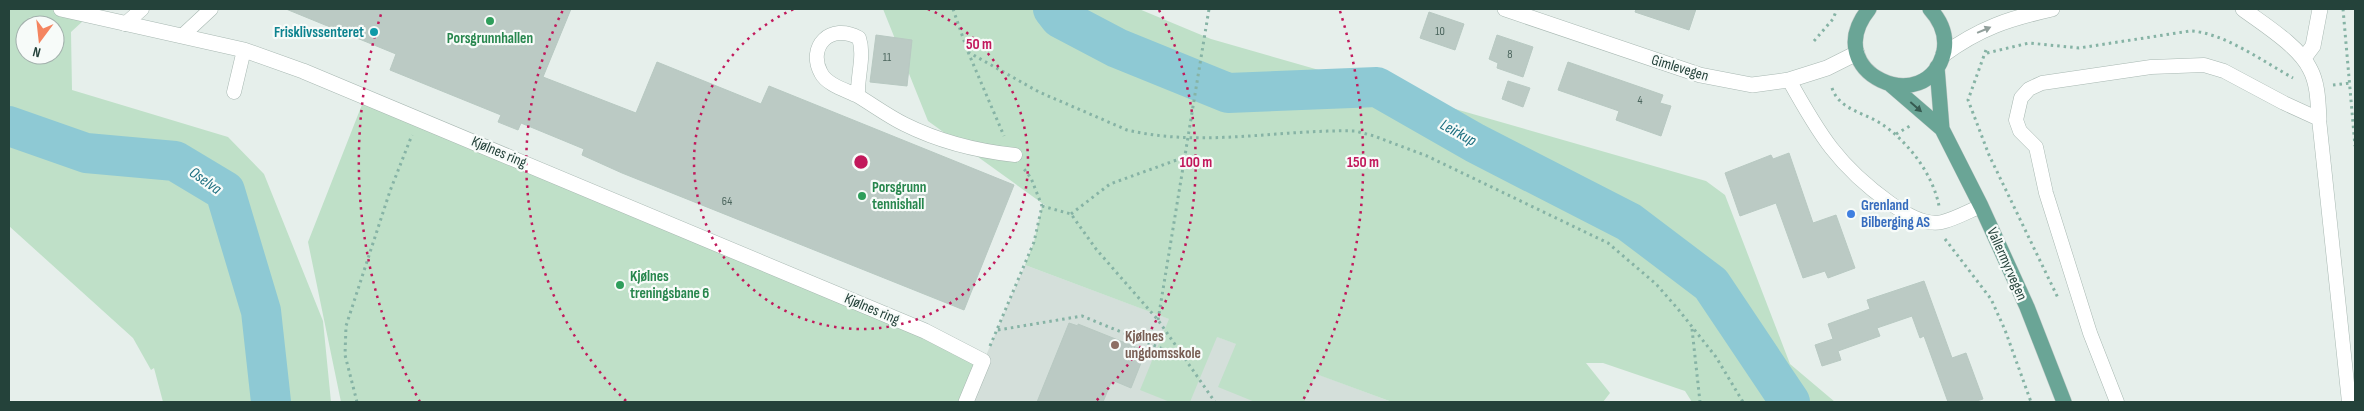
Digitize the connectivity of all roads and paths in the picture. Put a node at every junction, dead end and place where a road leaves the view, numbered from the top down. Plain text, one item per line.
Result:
1 (61, 9) edge
2 (142, 9) edge
3 (211, 9) edge
4 (953, 9) edge
5 (1209, 9) edge
6 (1505, 9) edge
7 (1836, 9) edge
8 (1930, 9) edge
9 (2052, 9) edge
10 (2243, 9) edge
11 (2320, 9) edge
12 (2343, 9) edge
13 (1864, 12) edge
14 (125, 24) junction
15 (182, 36) junction
16 (1814, 41) dead end
17 (1985, 46) dead end
18 (2079, 48) dead end
19 (244, 50) junction
20 (968, 52) junction
21 (1857, 53) junction
22 (1987, 53) junction
23 (2304, 58) junction
24 (1940, 61) junction
25 (1788, 80) junction
26 (1891, 85) junction
27 (234, 92) dead end
28 (858, 96) junction
29 (419, 118) junction
30 (2319, 119) junction
31 (1913, 124) dead end
32 (1942, 129) junction
33 (1896, 135) dead end
34 (1189, 138) junction
35 (2355, 146) edge
36 (1015, 156) junction
37 (1186, 156) junction
38 (1042, 206) junction
39 (1981, 206) junction
40 (1071, 214) junction
41 (2062, 306) dead end
42 (1158, 320) junction
43 (1692, 328) junction
44 (998, 330) junction
45 (1185, 358) junction
46 (983, 361) junction
47 (357, 402) edge
48 (966, 402) edge
49 (1215, 402) edge
50 (1700, 402) edge
51 (1743, 402) edge
52 (2064, 402) edge
53 (2117, 402) edge
54 (2349, 402) edge

1 - 14 street, Kjølnes ring
2 - 14 lane
3 - 15 lane
4 - 20 path
5 - 34 path
6 - 25 street, Gimlevegen
7 - 16 path
8 - 24 main road, Vallermyrvegen
24 -> 9 street
10 - 23 street
11 - 23 street
12 - 35 path
13 - 21 main road
14 - 15 street, Kjølnes ring
15 - 19 street, Kjølnes ring
17 - 22 path
18 - 22 path
19 - 27 lane
19 - 29 street, Kjølnes ring
20 - 34 path
20 - 36 path
21 - 25 street, Gimlevegen
21 - 26 main road, Vallermyrvegen
22 - 41 path
23 - 30 street
24 - 26 main road
24 - 32 main road, Vallermyrvegen
25 - 39 lane
26 -> 32 main road, Vallermyrvegen
28 - 28 lane
28 - 36 lane
29 - 46 street, Kjølnes ring
29 - 47 path
30 - 53 lane
30 - 54 lane
31 - 33 path
32 - 39 main road, Vallermyrvegen
34 - 37 path
34 - 43 path
36 - 38 path
37 - 40 path
37 - 42 path
38 - 40 path
38 - 44 path
39 - 52 main road, Vallermyrvegen
40 - 42 path
42 - 45 path
43 - 50 path
43 - 51 path
44 - 45 path
44 - 46 path
45 - 49 path
46 - 48 street

